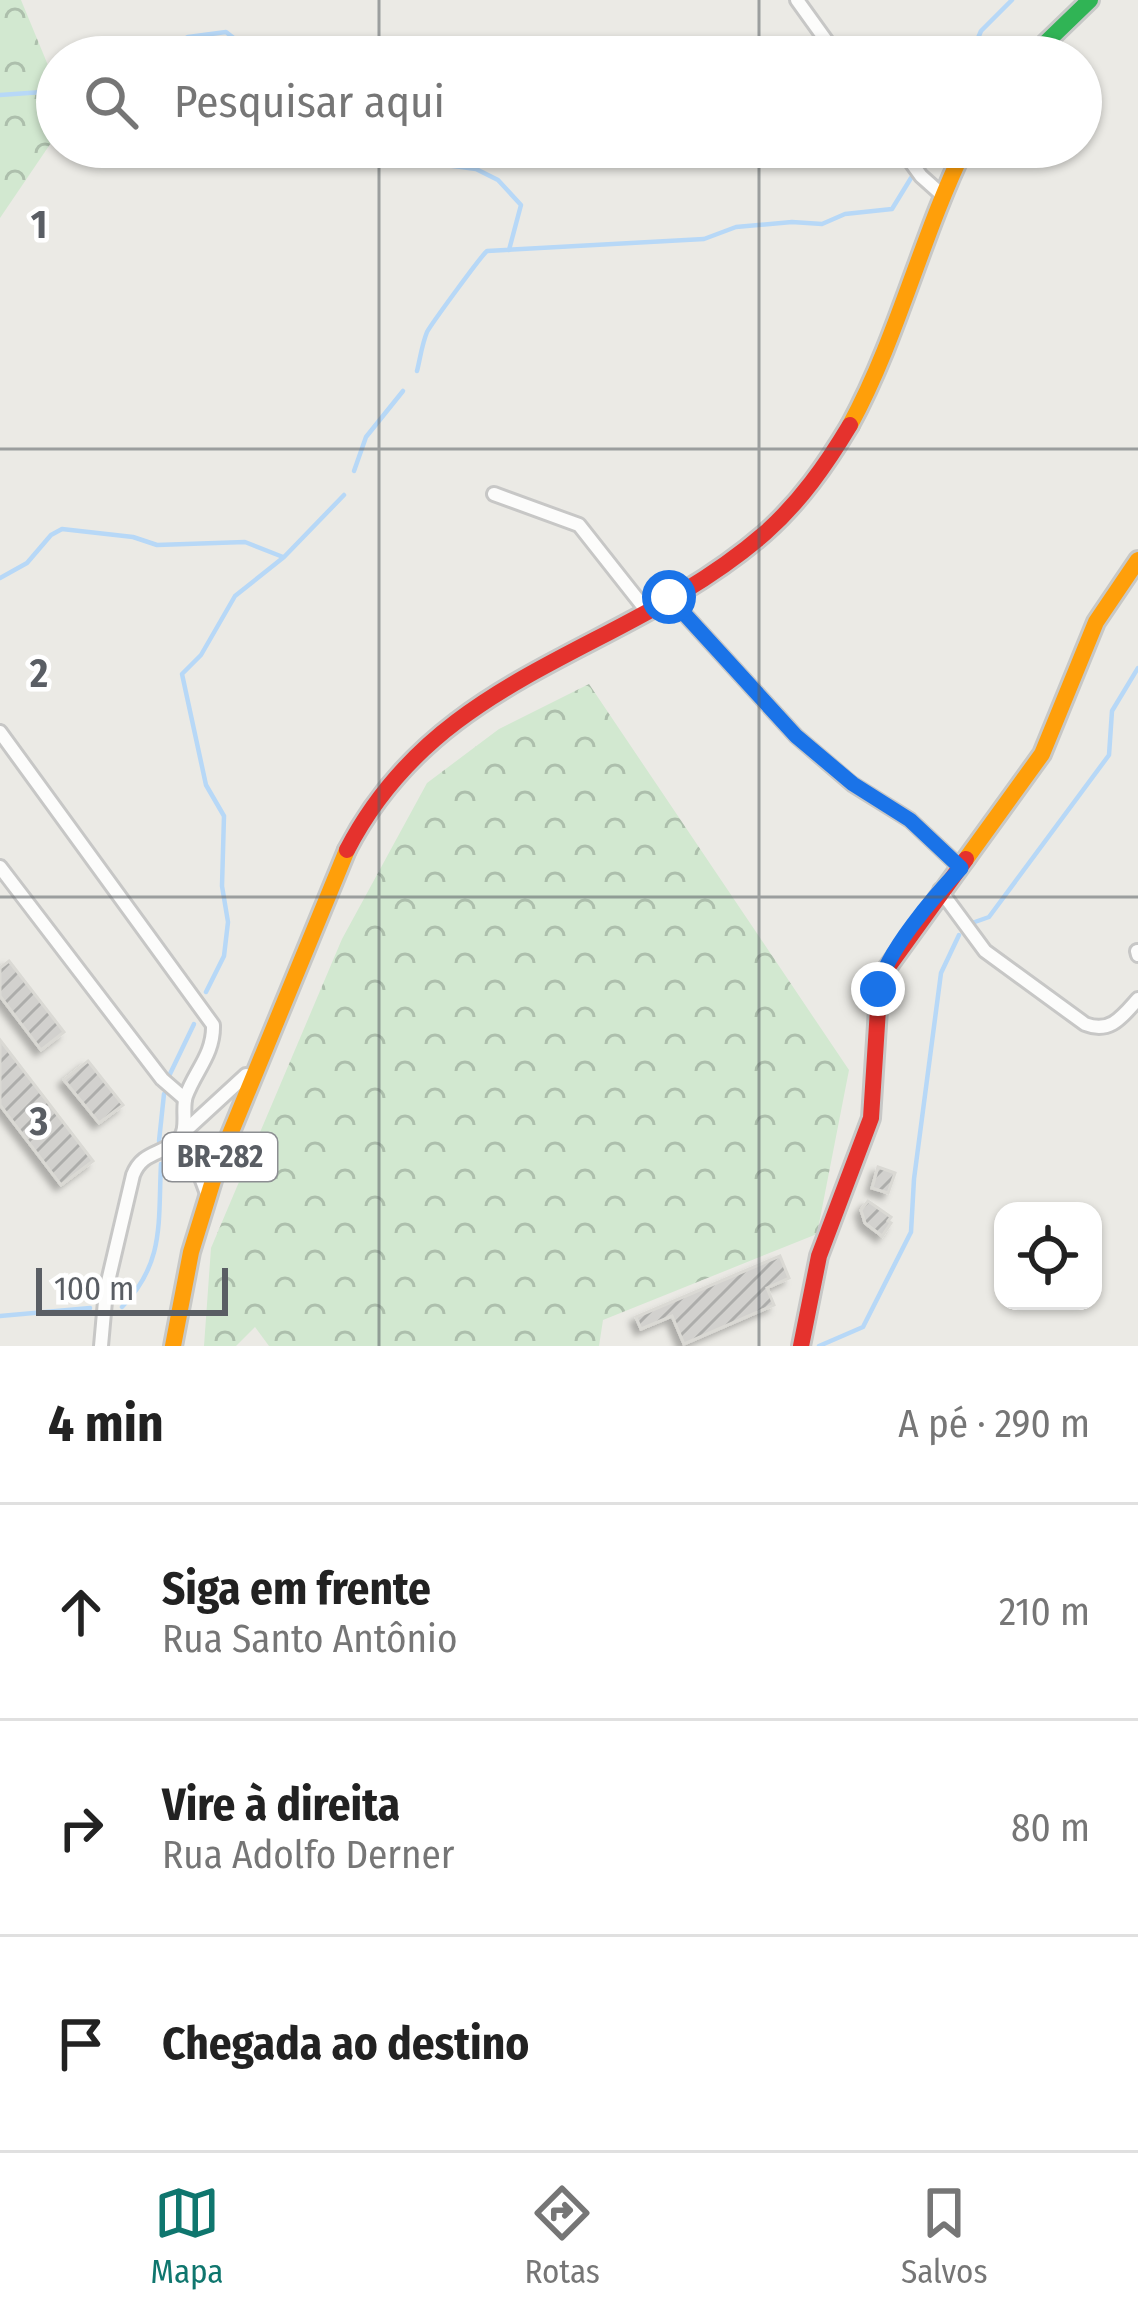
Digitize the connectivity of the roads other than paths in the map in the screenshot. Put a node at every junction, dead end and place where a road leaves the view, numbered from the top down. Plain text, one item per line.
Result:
1 (797, 0) edge
2 (1090, 0) edge
3 (823, 36) edge
4 (1052, 36) edge
5 (915, 168) edge
6 (953, 168) edge
7 (940, 193) junction
8 (494, 494) dead end
9 (1138, 560) edge
10 (669, 597) junction
11 (646, 610) junction
12 (0, 732) edge
13 (0, 867) edge
14 (961, 868) junction
15 (940, 890) junction
16 (1138, 999) edge
17 (258, 1060) junction
18 (185, 1099) junction
19 (184, 1132) junction
20 (206, 1192) junction
21 (101, 1346) edge
22 (173, 1346) edge
23 (800, 1346) edge

1 - 3 street
2 - 4 main road
5 - 7 street
6 - 7 main road, BR-282
7 - 10 main road, BR-282
8 - 11 street
9 - 14 main road
10 - 11 main road, BR-282
10 - 14 street
11 - 17 main road, BR-282
12 - 18 street
13 - 18 street
14 - 15 main road
15 - 16 street
15 - 23 main road
17 - 19 street
17 - 20 main road, BR-282
18 - 19 street
19 - 20 street
19 - 21 street
20 - 22 main road, BR-282

